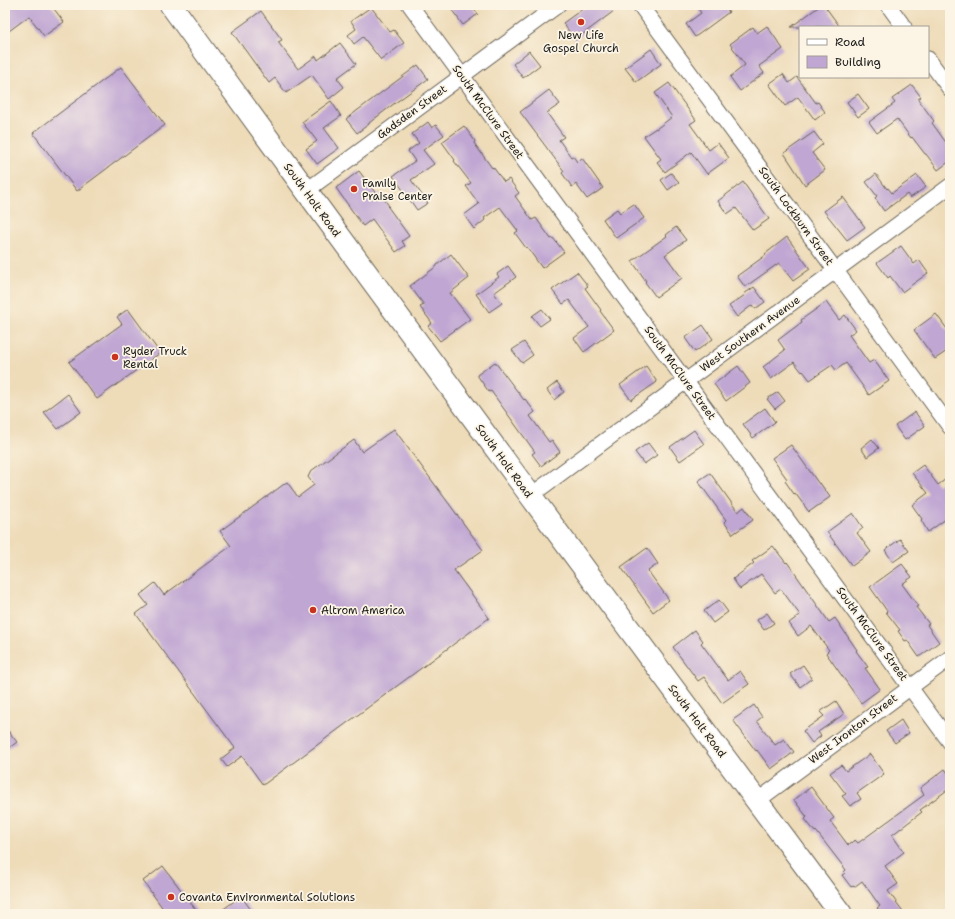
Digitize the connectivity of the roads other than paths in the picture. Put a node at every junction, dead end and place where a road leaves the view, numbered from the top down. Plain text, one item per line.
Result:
1 (171, 5) edge
2 (410, 5) edge
3 (558, 5) edge
4 (640, 5) edge
5 (888, 5) edge
6 (903, 26) edge
7 (929, 60) edge
8 (462, 76) junction
9 (950, 89) edge
10 (950, 186) edge
11 (306, 191) junction
12 (836, 271) junction
13 (686, 381) junction
14 (950, 427) edge
15 (530, 496) junction
16 (950, 658) edge
17 (910, 687) junction
18 (950, 742) edge
19 (757, 801) junction
20 (841, 914) edge

1 - 11 main road, South Holt Road
2 - 8 street, South McClure Street
3 - 8 street, Gadsden Street
4 - 12 street, South Lockburn Street
5 - 6 street
7 - 9 street
8 - 11 street, Gadsden Street
8 - 13 street, South McClure Street
10 - 12 street, West Southern Avenue
11 - 15 main road, South Holt Road
12 - 13 street, West Southern Avenue
12 - 14 street, South Lockburn Street
13 - 15 street, West Southern Avenue
13 - 17 street, South McClure Street
15 - 19 main road, South Holt Road
16 - 17 street, West Ironton Street
17 - 18 street, South McClure Street
17 - 19 street, West Ironton Street
19 - 20 main road, South Holt Road

